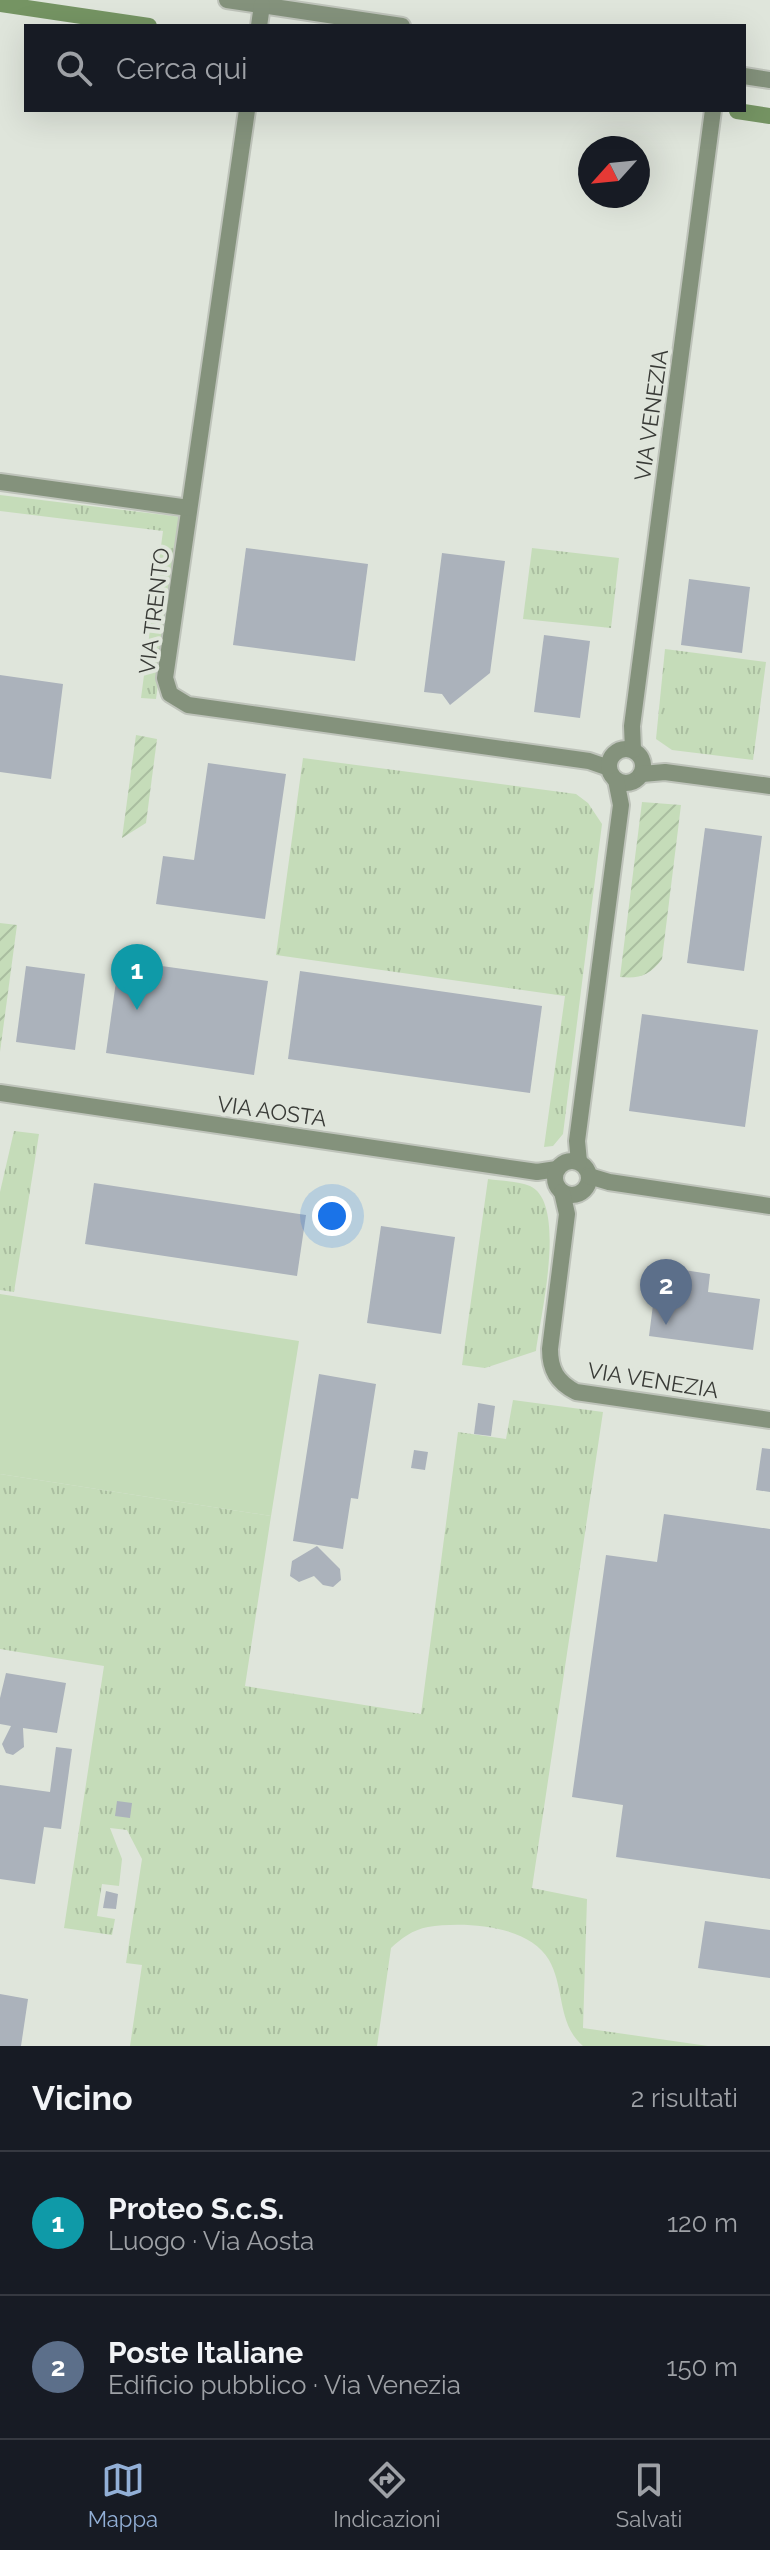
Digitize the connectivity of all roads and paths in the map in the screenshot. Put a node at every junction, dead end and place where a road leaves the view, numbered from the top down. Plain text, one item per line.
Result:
1 (227, 0) edge
2 (262, 5) junction
3 (259, 24) edge
4 (389, 24) edge
5 (746, 76) edge
6 (770, 80) edge
7 (247, 112) edge
8 (713, 112) edge
9 (0, 482) edge
10 (189, 508) junction
11 (626, 766) junction
12 (770, 786) edge
13 (0, 1093) edge
14 (571, 1178) junction
15 (770, 1206) edge
16 (770, 1420) edge

1 - 2 street
2 - 3 street
2 - 4 street
5 - 6 street
7 - 10 street, VIA TRENTO
8 - 11 street, VIA VENEZIA
9 - 10 street
10 - 11 street, VIA TRENTO
11 - 12 street, VIA TRENTO
11 - 14 street, VIA VENEZIA
13 - 14 street, VIA AOSTA
14 - 15 street, VIA AOSTA
14 - 16 street, VIA VENEZIA

